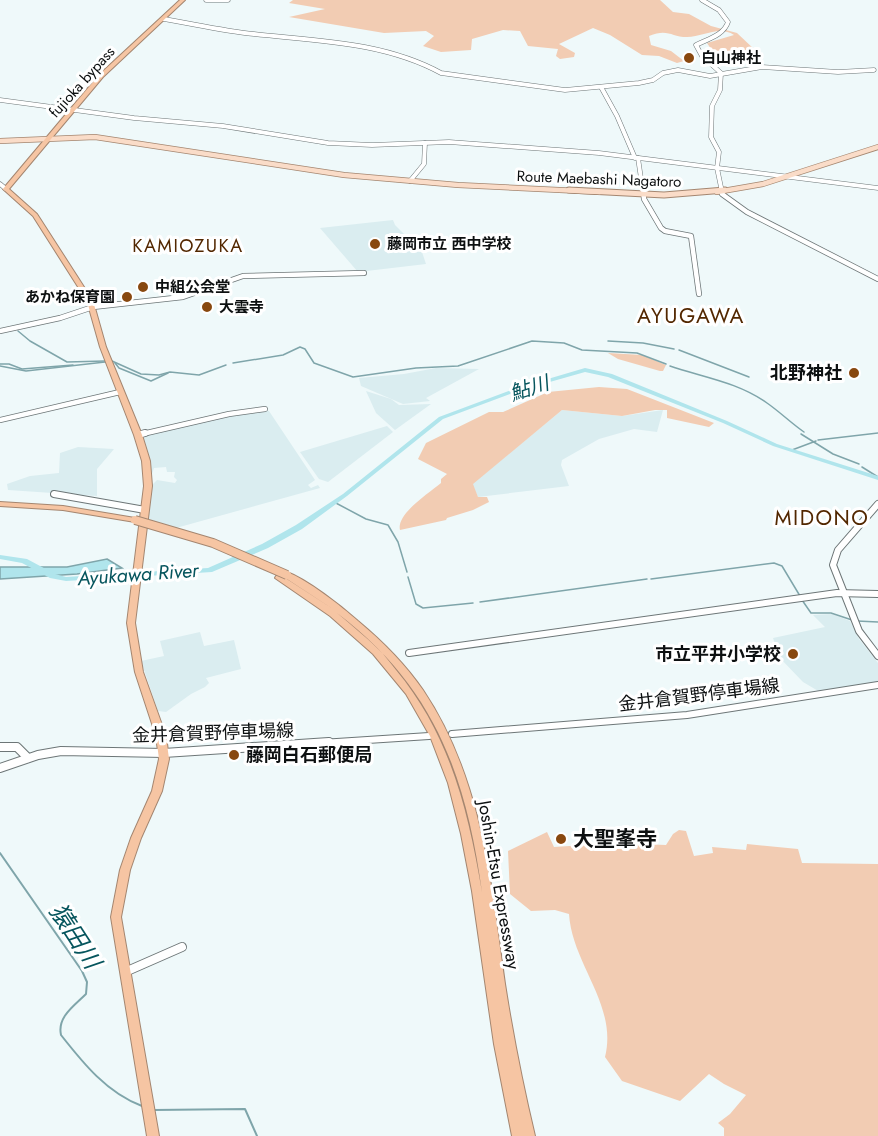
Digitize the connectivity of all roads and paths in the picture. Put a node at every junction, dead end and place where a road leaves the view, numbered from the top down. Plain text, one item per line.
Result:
1 (183, 0) edge
2 (206, 0) edge
3 (228, 0) edge
4 (702, 0) edge
5 (164, 19) junction
6 (874, 69) dead end
7 (721, 73) junction
8 (601, 87) junction
9 (0, 100) edge
10 (71, 109) junction
11 (47, 139) junction
12 (0, 141) edge
13 (426, 143) junction
14 (878, 147) edge
15 (637, 158) junction
16 (717, 168) junction
17 (786, 177) junction
18 (410, 182) junction
19 (3, 186) edge
20 (878, 188) edge
21 (721, 191) junction
22 (644, 195) junction
23 (364, 273) dead end
24 (878, 279) edge
25 (699, 294) dead end
26 (93, 307) junction
27 (0, 331) edge
28 (120, 392) junction
29 (265, 409) dead end
30 (0, 420) edge
31 (138, 435) junction
32 (54, 494) dead end
33 (878, 504) edge
34 (0, 506) edge
35 (145, 510) junction
36 (283, 577) junction
37 (843, 592) junction
38 (878, 594) edge
39 (409, 653) dead end
40 (878, 656) edge
41 (878, 685) edge
42 (452, 734) dead end
43 (429, 736) dead end
44 (0, 747) edge
45 (164, 753) junction
46 (28, 758) junction
47 (0, 768) edge
48 (182, 947) dead end
49 (124, 972) junction
50 (153, 1136) edge
51 (518, 1136) edge
52 (529, 1136) edge

1 - 5 highway, fujioka bypass
2 - 3 street
4 - 7 street
5 - 8 street
5 - 10 highway, fujioka bypass
6 - 7 street
7 - 8 street
7 - 16 street
8 - 15 street
9 - 10 street
10 - 11 highway, fujioka bypass
10 - 13 street
11 - 12 main road, Route Maebashi Nagatoro
11 - 18 main road, Route Maebashi Nagatoro
11 - 19 highway, fujioka bypass
13 - 15 street
13 - 18 street
14 - 17 main road, Route Maebashi Nagatoro
15 - 16 street
15 - 22 street
16 - 17 street
16 - 21 street
17 - 20 street
17 - 21 main road, Route Maebashi Nagatoro
18 - 22 main road, Route Maebashi Nagatoro
19 - 26 highway
21 - 22 main road, Route Maebashi Nagatoro
21 - 24 street
22 - 25 street
23 - 26 street
26 - 27 street
26 - 28 highway
28 - 30 street
28 - 31 highway
29 - 31 street
31 - 35 highway
32 - 35 street
33 - 37 street
34 - 36 highway, Joshin-Etsu Expressway, bridge
35 - 45 highway
36 - 51 highway, Joshin-Etsu Expressway
36 - 52 highway, Joshin-Etsu Expressway
37 - 38 street
37 - 39 street
37 - 40 street
41 - 42 street, 金井倉賀野停車場線
43 - 45 street, 金井倉賀野停車場線
44 - 46 street
45 - 46 street, 金井倉賀野停車場線
45 - 49 highway
46 - 47 street, 金井倉賀野停車場線
48 - 49 street
49 - 50 highway

